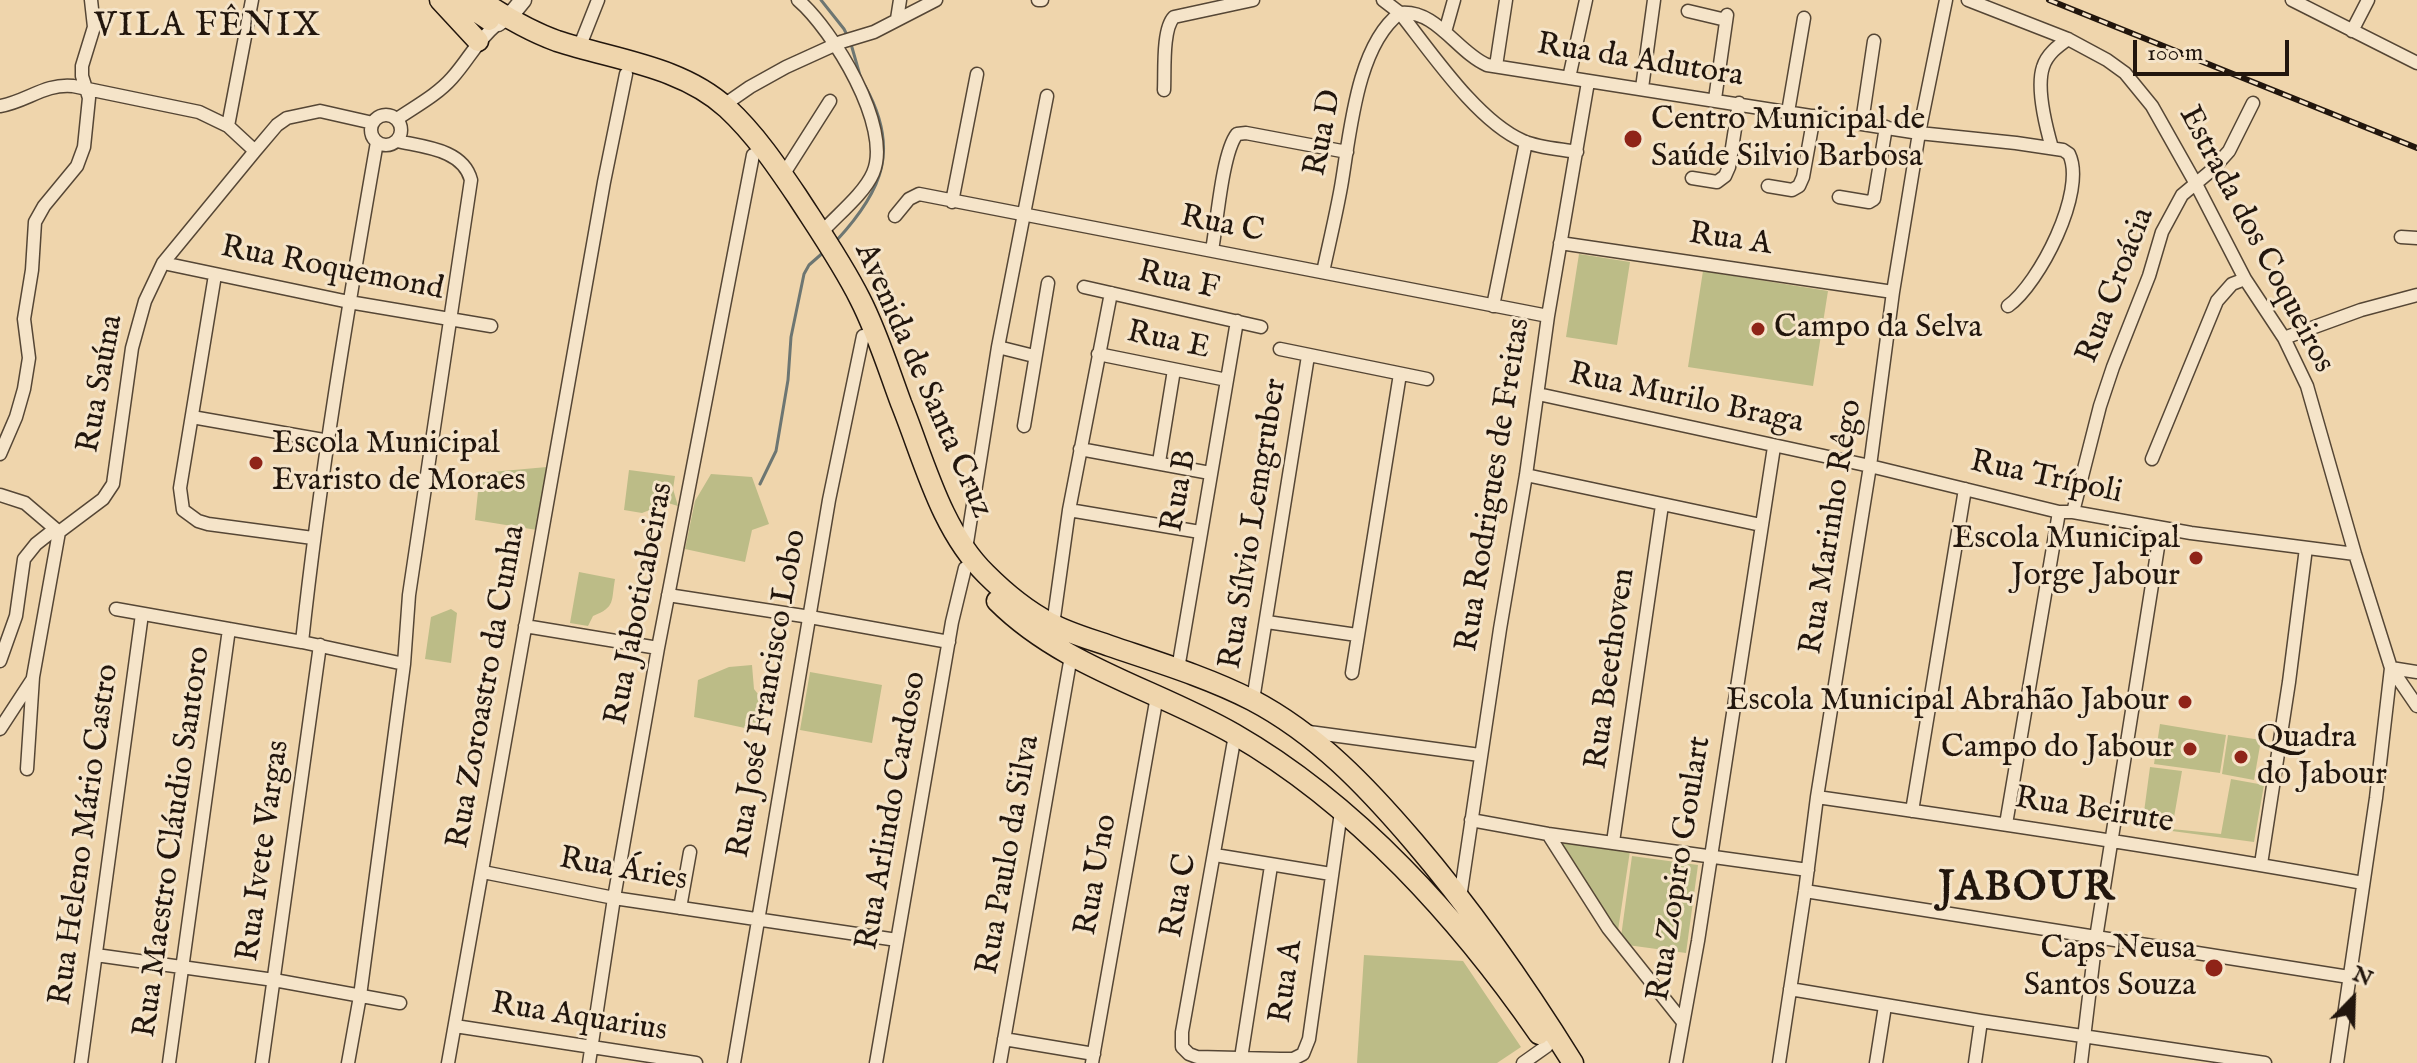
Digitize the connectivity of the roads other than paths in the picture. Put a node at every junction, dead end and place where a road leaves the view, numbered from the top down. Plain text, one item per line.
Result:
1 (91, 0) edge
2 (252, 0) edge
3 (440, 0) edge
4 (459, 0) edge
5 (480, 0) edge
6 (523, 0) edge
7 (598, 0) edge
8 (798, 0) edge
9 (900, 0) edge
10 (936, 0) edge
11 (1185, 0) edge
12 (1253, 0) edge
13 (1383, 0) edge
14 (1454, 0) edge
15 (1506, 0) edge
16 (1586, 0) edge
17 (1654, 0) edge
18 (1946, 0) edge
19 (1968, 0) edge
20 (2292, 0) edge
21 (2368, 0) edge
22 (1688, 11) dead end
23 (1400, 13) junction
24 (1190, 14) junction
25 (1804, 18) dead end
26 (897, 19) junction
27 (501, 21) junction
28 (2352, 31) junction
29 (1445, 32) junction
30 (2068, 39) junction
31 (478, 41) junction
32 (1874, 41) dead end
33 (838, 43) junction
34 (579, 48) junction
35 (2417, 63) edge
36 (1496, 66) junction
37 (626, 74) junction
38 (977, 74) dead end
39 (1569, 78) junction
40 (1588, 82) junction
41 (1642, 88) junction
42 (90, 90) junction
43 (1164, 90) dead end
44 (1047, 96) dead end
45 (1715, 99) junction
46 (830, 101) dead end
47 (1739, 103) junction
48 (2253, 103) dead end
49 (724, 105) junction
50 (0, 106) edge
51 (1788, 112) junction
52 (1814, 116) junction
53 (397, 119) junction
54 (1862, 122) junction
55 (373, 123) junction
56 (228, 126) junction
57 (1886, 127) junction
58 (1919, 133) junction
59 (397, 141) junction
60 (377, 142) junction
61 (1526, 142) junction
62 (2052, 148) junction
63 (255, 151) junction
64 (1347, 152) junction
65 (1577, 152) junction
66 (753, 155) junction
67 (783, 175) junction
68 (1692, 178) dead end
69 (2196, 184) junction
70 (1768, 186) dead end
71 (1839, 197) dead end
72 (952, 202) junction
73 (895, 216) dead end
74 (1025, 216) junction
75 (2401, 237) dead end
76 (2417, 238) edge
77 (1560, 243) junction
78 (825, 248) junction
79 (1212, 250) junction
80 (163, 263) junction
81 (1323, 272) junction
82 (215, 275) junction
83 (2245, 279) junction
84 (1048, 283) dead end
85 (1084, 287) dead end
86 (1893, 292) junction
87 (1111, 293) junction
88 (2417, 295) edge
89 (349, 302) junction
90 (1493, 306) junction
91 (2008, 306) dead end
92 (1548, 316) junction
93 (449, 319) junction
94 (1237, 321) junction
95 (491, 326) dead end
96 (1261, 327) dead end
97 (863, 336) junction
98 (2284, 338) junction
99 (998, 347) junction
100 (1280, 349) dead end
101 (1098, 354) junction
102 (1034, 356) junction
103 (1308, 356) junction
104 (1174, 370) junction
105 (1400, 374) junction
106 (1427, 379) dead end
107 (1227, 380) junction
108 (1538, 394) junction
109 (192, 417) junction
110 (1024, 426) dead end
111 (329, 441) junction
112 (1774, 447) junction
113 (1080, 449) junction
114 (0, 454) edge
115 (2152, 459) dead end
116 (1159, 462) junction
117 (1870, 466) junction
118 (1210, 473) junction
119 (1526, 475) junction
120 (1965, 489) junction
121 (0, 495) edge
122 (1662, 505) junction
123 (1069, 510) junction
124 (2066, 512) junction
125 (1761, 525) junction
126 (2161, 528) junction
127 (57, 531) junction
128 (1200, 532) junction
129 (313, 538) junction
130 (2306, 548) junction
131 (2355, 554) junction
132 (966, 559) junction
133 (668, 595) junction
134 (116, 609) dead end
135 (142, 614) junction
136 (810, 617) junction
137 (1267, 622) junction
138 (1053, 625) junction
139 (525, 626) junction
140 (229, 629) junction
141 (1357, 635) junction
142 (302, 642) junction
143 (949, 642) junction
144 (320, 645) junction
145 (658, 648) junction
146 (1071, 656) junction
147 (0, 661) edge
148 (404, 664) junction
149 (2391, 668) junction
150 (1178, 669) junction
151 (2417, 672) edge
152 (1352, 673) dead end
153 (33, 677) junction
154 (1157, 696) junction
155 (1253, 700) junction
156 (2417, 706) edge
157 (0, 729) edge
158 (1300, 730) junction
159 (1235, 735) junction
160 (1480, 755) junction
161 (27, 769) dead end
162 (1349, 770) junction
163 (1313, 789) junction
164 (1817, 797) junction
165 (1912, 811) junction
166 (1341, 812) junction
167 (1471, 820) junction
168 (2006, 824) junction
169 (1548, 834) junction
170 (2111, 841) junction
171 (1613, 842) junction
172 (690, 852) dead end
173 (1215, 855) junction
174 (1711, 857) junction
175 (2261, 864) junction
176 (1271, 866) junction
177 (1808, 870) junction
178 (483, 872) junction
179 (1331, 874) junction
180 (2363, 883) junction
181 (1805, 891) junction
182 (614, 898) junction
183 (1460, 898) junction
184 (680, 908) junction
185 (757, 919) junction
186 (2096, 938) junction
187 (897, 940) junction
188 (96, 955) junction
189 (184, 967) junction
190 (2349, 977) junction
191 (274, 980) junction
192 (1790, 989) junction
193 (360, 996) junction
194 (400, 1003) dead end
195 (1885, 1006) junction
196 (1185, 1020) joint
197 (1981, 1021) junction
198 (1683, 1022) junction
199 (455, 1026) junction
200 (2086, 1037) junction
201 (1004, 1039) junction
202 (591, 1047) junction
203 (1553, 1054) edge
204 (1093, 1058) edge
205 (1241, 1058) junction
206 (2233, 1060) edge
207 (81, 1063) edge
208 (169, 1063) edge
209 (262, 1063) edge
210 (348, 1063) edge
211 (448, 1063) edge
212 (589, 1063) edge
213 (696, 1063) edge
214 (734, 1063) edge
215 (876, 1063) edge
216 (1000, 1063) edge
217 (1523, 1063) edge
218 (1573, 1063) edge
219 (1676, 1063) edge
220 (1779, 1063) edge
221 (1876, 1063) edge
222 (1975, 1063) edge
223 (2081, 1063) edge
224 (2265, 1063) edge
225 (2337, 1063) edge

1 - 42 street
2 - 56 street
3 - 31 main road
4 - 27 main road, Avenida de Santa Cruz
5 - 27 main road, Avenida de Santa Cruz
6 - 27 street
7 - 34 street
8 - 33 street
9 - 26 street
10 - 26 street
11 - 24 street
12 - 24 street
13 - 23 street, Rua da Adutora
14 - 29 street
15 - 36 street
16 - 39 street
17 - 41 street
18 - 58 street, Rua Marinho Rêgo
19 - 30 street, Estrada dos Coqueiros
20 - 28 street
21 - 28 street
22 - 45 street
23 - 29 street, Rua da Adutora
23 - 61 street
23 - 64 street, Rua D
24 - 43 street
25 - 51 street
26 - 33 street
27 - 31 street
27 - 34 main road, Avenida de Santa Cruz
27 - 37 main road, Avenida de Santa Cruz
28 - 35 street
29 - 36 street, Rua da Adutora
30 - 62 street
30 - 69 street, Estrada dos Coqueiros
31 - 53 street
32 - 54 street
33 - 49 street
33 - 78 street
34 - 49 main road, Avenida de Santa Cruz
36 - 39 street, Rua da Adutora
37 - 66 main road, Avenida de Santa Cruz
37 - 139 street, Rua Zoroastro da Cunha
38 - 72 street
39 - 40 street, Rua da Adutora
40 - 41 street, Rua da Adutora
40 - 65 street, Rua Rodrigues de Freitas
41 - 45 street, Rua da Adutora
42 - 50 street
42 - 56 street
42 - 114 street
44 - 74 street, Rua Arlindo Cardoso
45 - 47 street, Rua da Adutora
46 - 67 street
47 - 51 street, Rua da Adutora
47 - 68 street
48 - 69 street, Rua Croácia
49 - 67 main road, Avenida de Santa Cruz
51 - 52 street, Rua da Adutora
52 - 54 street, Rua da Adutora
52 - 70 street
53 - 55 street
53 - 59 street
54 - 57 street, Rua da Adutora
55 - 60 street
55 - 63 street, Rua Saúna
56 - 63 street
57 - 58 street, Rua da Adutora
57 - 71 street
58 - 62 street, Rua da Adutora
58 - 86 street, Rua Marinho Rêgo
59 - 60 street
59 - 93 street
60 - 89 street
61 - 65 street
61 - 90 street
62 - 91 street
63 - 80 street, Rua Saúna
64 - 79 street, Rua F
64 - 81 street, Rua D
65 - 77 street, Rua Rodrigues de Freitas
66 - 78 main road, Avenida de Santa Cruz
66 - 133 street, Rua Jaboticabeiras
67 - 78 main road, Avenida de Santa Cruz
69 - 83 street, Estrada dos Coqueiros
69 - 124 street, Rua Croácia
72 - 73 street, Rua C
72 - 74 street, Rua C
74 - 79 street, Rua C
74 - 99 street, Rua Arlindo Cardoso
75 - 76 street
77 - 86 street, Rua A
77 - 92 street, Rua Rodrigues de Freitas
78 - 97 main road, Avenida de Santa Cruz
78 - 132 main road, Avenida de Santa Cruz
79 - 81 street, Rua C
80 - 82 street, Rua Roquemond
80 - 127 street, Rua Saúna
81 - 90 street, Rua C
82 - 89 street, Rua Roquemond
82 - 109 street
83 - 98 street, Estrada dos Coqueiros
83 - 115 street
84 - 102 street
85 - 87 street, Rua F
86 - 117 street, Rua Marinho Rêgo
87 - 94 street, Rua F
87 - 101 street
88 - 98 street
89 - 93 street, Rua Roquemond
89 - 111 street
90 - 92 street, Rua C
92 - 108 street, Rua Rodrigues de Freitas
93 - 95 street, Rua Roquemond
93 - 148 street
94 - 96 street, Rua F
94 - 107 street, Rua B
97 - 132 main road, Avenida de Santa Cruz
97 - 136 street, Rua José Francisco Lobo
98 - 131 street, Estrada dos Coqueiros
99 - 102 street
99 - 132 street, Rua Arlindo Cardoso
100 - 103 street
101 - 104 street, Rua E
101 - 113 street
102 - 110 street
103 - 105 street
103 - 137 street, Rua Sílvio Lemgruber
104 - 107 street, Rua E
104 - 116 street
105 - 106 street
105 - 141 street
107 - 118 street, Rua B
108 - 112 street, Rua Murilo Braga
108 - 119 street, Rua Rodrigues de Freitas
109 - 111 street
109 - 129 street
111 - 129 street
112 - 117 street, Rua Murilo Braga
112 - 125 street, Rua Zopiro Goulart
113 - 116 street
113 - 123 street
116 - 118 street
117 - 120 street, Rua Trípoli
117 - 164 street, Rua Marinho Rêgo
118 - 128 street, Rua B
119 - 122 street
119 - 160 street, Rua Rodrigues de Freitas
120 - 124 street, Rua Trípoli
120 - 165 street
121 - 127 street
122 - 125 street
122 - 171 street, Rua Beethoven
123 - 128 street
123 - 138 street
124 - 126 street, Rua Trípoli
124 - 168 street, Rua Croácia
125 - 174 street, Rua Zopiro Goulart
126 - 130 street, Rua Trípoli
126 - 170 street
127 - 147 street, Rua Saúna
127 - 153 street
128 - 150 street, Rua B
129 - 142 street
130 - 131 street, Rua Trípoli
130 - 175 street
131 - 149 street, Estrada dos Coqueiros
132 - 138 main road, Avenida de Santa Cruz
132 - 143 street, Rua Arlindo Cardoso
132 - 146 main road, Avenida de Santa Cruz
133 - 136 street
133 - 145 street, Rua Jaboticabeiras
134 - 135 street
135 - 140 street
135 - 188 street, Rua Heleno Mário Castro
136 - 143 street
136 - 185 street, Rua José Francisco Lobo
137 - 141 street
137 - 155 street, Rua Sílvio Lemgruber
138 - 150 main road, Avenida de Santa Cruz
139 - 145 street
139 - 178 street, Rua Zoroastro da Cunha
140 - 142 street
140 - 189 street, Rua Maestro Cláudio Santoro
141 - 152 street
142 - 144 street
143 - 187 street, Rua Arlindo Cardoso
144 - 148 street
144 - 191 street, Rua Ivete Vargas
145 - 182 street, Rua Jaboticabeiras
146 - 154 main road, Avenida de Santa Cruz
146 - 201 street, Rua Paulo da Silva
148 - 193 street
149 - 151 street
149 - 156 street, Estrada dos Coqueiros
149 - 180 street
150 - 154 main road
150 - 155 main road, Avenida de Santa Cruz
153 - 157 street
153 - 161 street
154 - 159 main road, Avenida de Santa Cruz
154 - 204 street, Rua Uno
155 - 158 main road, Avenida de Santa Cruz
158 - 160 street
158 - 162 main road, Avenida de Santa Cruz
159 - 163 main road, Avenida de Santa Cruz
159 - 173 street, Rua C
160 - 167 street, Rua Rodrigues de Freitas
162 - 163 main road
162 - 183 main road, Avenida de Santa Cruz
163 - 166 main road, Avenida de Santa Cruz
164 - 165 street, Rua Beirute
164 - 177 street, Rua Marinho Rêgo
165 - 168 street, Rua Beirute
166 - 179 street, Rua A
166 - 203 main road, Avenida de Santa Cruz
167 - 169 street
167 - 183 street, Rua Rodrigues de Freitas
168 - 170 street, Rua Beirute
169 - 171 street
169 - 198 street
170 - 175 street, Rua Beirute
170 - 186 street
171 - 174 street
172 - 184 street
173 - 176 street
173 - 196 street, Rua C
174 - 177 street
174 - 198 street, Rua Zopiro Goulart
175 - 180 street, Rua Beirute
176 - 179 street
176 - 205 street
177 - 181 street, Rua Marinho Rêgo
178 - 182 street, Rua Áries
178 - 199 street, Rua Zoroastro da Cunha
179 - 205 street, Rua A
180 - 190 street
181 - 186 street
181 - 192 street, Rua Marinho Rêgo
182 - 184 street, Rua Áries
182 - 202 street, Rua Jaboticabeiras
183 - 218 main road, Avenida de Santa Cruz
184 - 185 street, Rua Áries
185 - 187 street, Rua Áries
185 - 214 street, Rua José Francisco Lobo
186 - 190 street
186 - 200 street
187 - 215 street, Rua Arlindo Cardoso
188 - 189 street
188 - 207 street, Rua Heleno Mário Castro
189 - 191 street
189 - 208 street, Rua Maestro Cláudio Santoro
190 - 225 street
191 - 193 street
191 - 209 street, Rua Ivete Vargas
192 - 195 street
192 - 220 street, Rua Marinho Rêgo
193 - 194 street
193 - 210 street
195 - 197 street
195 - 221 street
196 - 205 street, Rua A
197 - 200 street
197 - 222 street
198 - 219 street, Rua Zopiro Goulart
199 - 202 street, Rua Aquarius
199 - 211 street, Rua Zoroastro da Cunha
200 - 206 street
200 - 223 street
201 - 204 street
201 - 216 street, Rua Paulo da Silva
202 - 212 street, Rua Jaboticabeiras
202 - 213 street, Rua Aquarius
203 - 217 street
206 - 224 street

